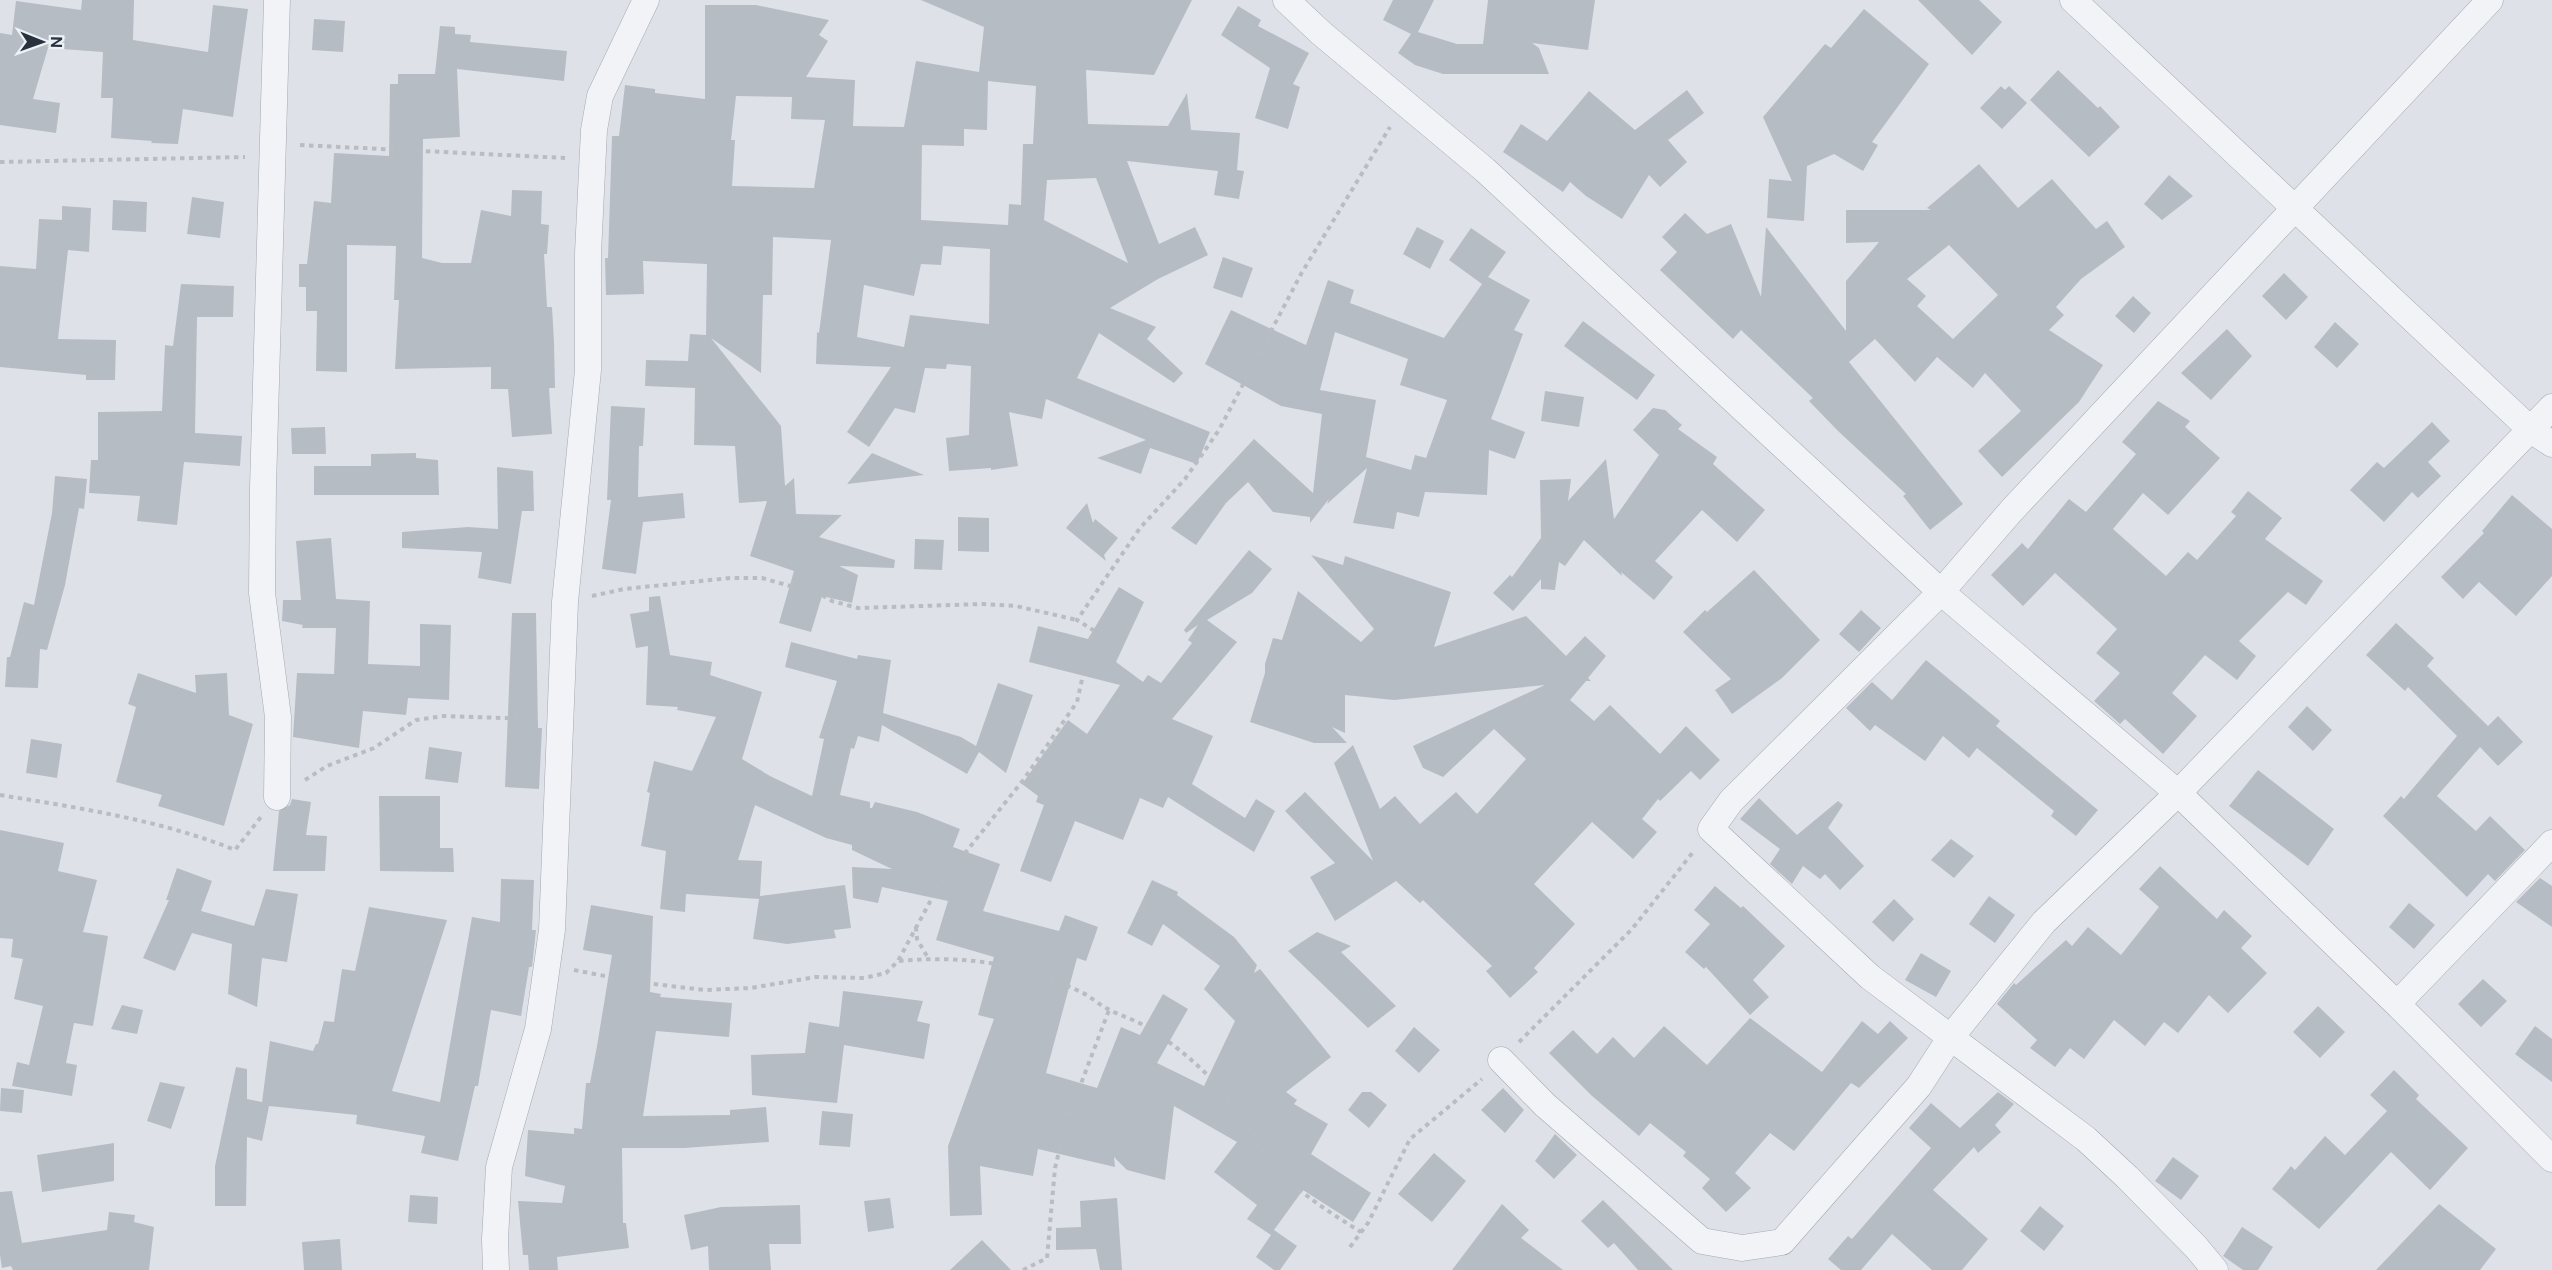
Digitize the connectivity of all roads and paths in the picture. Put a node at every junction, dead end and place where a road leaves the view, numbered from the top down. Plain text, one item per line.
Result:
1 (277, 0) edge
2 (646, 0) edge
3 (1286, 0) edge
4 (2073, 0) edge
5 (2490, 0) edge
6 (1405, 103) junction
7 (272, 150) junction
8 (592, 159) junction
9 (0, 162) edge
10 (2294, 208) junction
11 (2552, 406) edge
12 (2530, 430) junction
13 (2552, 444) edge
14 (1941, 592) junction
15 (565, 602) junction
16 (1077, 620) junction
17 (2178, 793) junction
18 (277, 797) dead end
19 (1711, 829) junction
20 (2552, 843) edge
21 (916, 926) junction
22 (928, 958) junction
23 (898, 961) junction
24 (545, 964) junction
25 (2397, 1004) junction
26 (1109, 1010) junction
27 (1950, 1038) junction
28 (1501, 1060) junction
29 (2552, 1159) edge
30 (1361, 1232) junction
31 (1350, 1247) dead end
32 (496, 1270) edge
33 (1023, 1270) edge
34 (2215, 1270) edge

1 - 7 street
2 - 8 street
3 - 6 street
4 - 10 street
5 - 10 street
6 - 14 street
6 - 16 path
7 - 8 path
7 - 9 path
7 - 18 street
8 - 15 street
10 - 12 street
10 - 14 street
11 - 12 street
12 - 13 street
12 - 17 street
14 - 17 street
14 - 19 street
15 - 16 path
15 - 24 street
16 - 21 path
17 - 25 street
17 - 27 street
19 - 27 street
19 - 28 path
20 - 25 street
21 - 22 path
21 - 23 path
22 - 23 path
22 - 26 path
23 - 24 path
24 - 32 street
25 - 29 street
26 - 30 path
26 - 33 path
27 - 28 street
27 - 34 street
28 - 30 path
30 - 31 path

